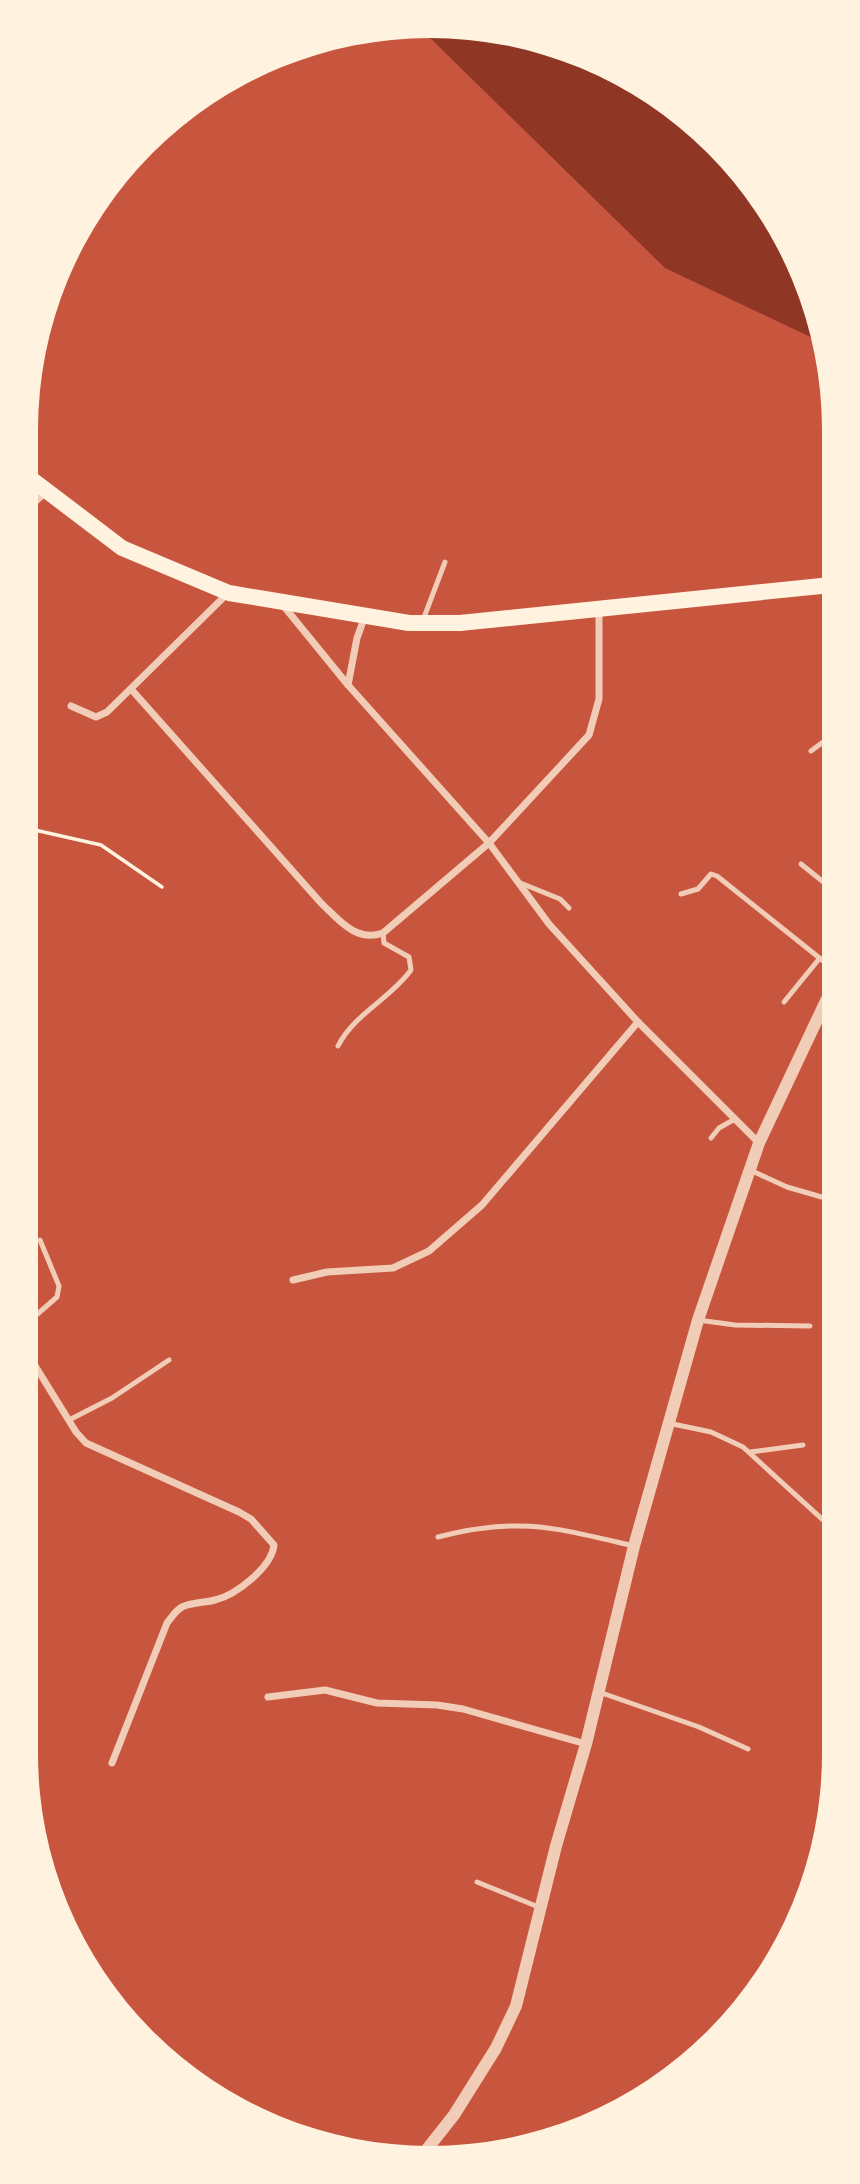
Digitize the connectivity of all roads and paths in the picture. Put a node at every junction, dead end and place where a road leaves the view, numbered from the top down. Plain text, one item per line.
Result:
1 (38, 484) edge
2 (48, 491) junction
3 (38, 500) edge
4 (445, 562) dead end
5 (822, 586) edge
6 (229, 593) junction
7 (281, 602) junction
8 (599, 608) junction
9 (365, 616) junction
10 (422, 623) junction
11 (348, 685) junction
12 (131, 689) junction
13 (71, 706) dead end
14 (822, 743) edge
15 (811, 751) dead end
16 (38, 831) edge
17 (489, 842) junction
18 (801, 864) dead end
19 (822, 881) edge
20 (518, 882) junction
21 (162, 887) dead end
22 (681, 894) dead end
23 (569, 908) dead end
24 (383, 933) junction
25 (819, 959) junction
26 (822, 961) edge
27 (784, 1002) dead end
28 (822, 1009) edge
29 (638, 1021) junction
30 (338, 1046) dead end
31 (735, 1119) junction
32 (711, 1138) dead end
33 (759, 1143) junction
34 (750, 1170) junction
35 (822, 1197) edge
36 (40, 1240) dead end
37 (293, 1280) dead end
38 (38, 1314) edge
39 (698, 1320) junction
40 (810, 1326) dead end
41 (169, 1360) dead end
42 (38, 1370) edge
43 (69, 1420) junction
44 (668, 1423) junction
45 (803, 1445) dead end
46 (750, 1452) junction
47 (822, 1519) edge
48 (438, 1537) dead end
49 (634, 1546) junction
50 (599, 1692) junction
51 (268, 1697) dead end
52 (586, 1744) junction
53 (748, 1749) dead end
54 (112, 1763) dead end
55 (477, 1882) dead end
56 (541, 1908) junction
57 (430, 2146) edge

1 - 2 main road
2 - 3 street
2 - 6 main road
4 - 10 lane
5 - 8 main road
6 - 7 main road
6 - 12 street
7 - 9 main road
7 - 11 street
8 - 10 main road
8 - 17 street
9 - 10 main road
9 - 11 street
11 - 17 street
12 - 13 street
12 - 24 street
14 - 15 lane
16 - 21 path
17 - 20 street
17 - 24 street
18 - 19 lane
20 - 23 lane
20 - 29 street
22 - 25 lane
24 - 30 lane
25 - 26 lane
25 - 27 lane
28 - 33 street
29 - 31 street
29 - 37 street
31 - 32 lane
31 - 33 street
33 - 34 street
34 - 35 lane
34 - 39 street
36 - 38 lane
39 - 40 lane
39 - 44 street
41 - 43 lane
42 - 43 street
43 - 54 street
44 - 46 lane
44 - 49 street
45 - 46 lane
46 - 47 lane
48 - 49 lane
49 - 50 street
50 - 52 street
50 - 53 lane
51 - 52 street
52 - 56 street
55 - 56 lane
56 - 57 street

